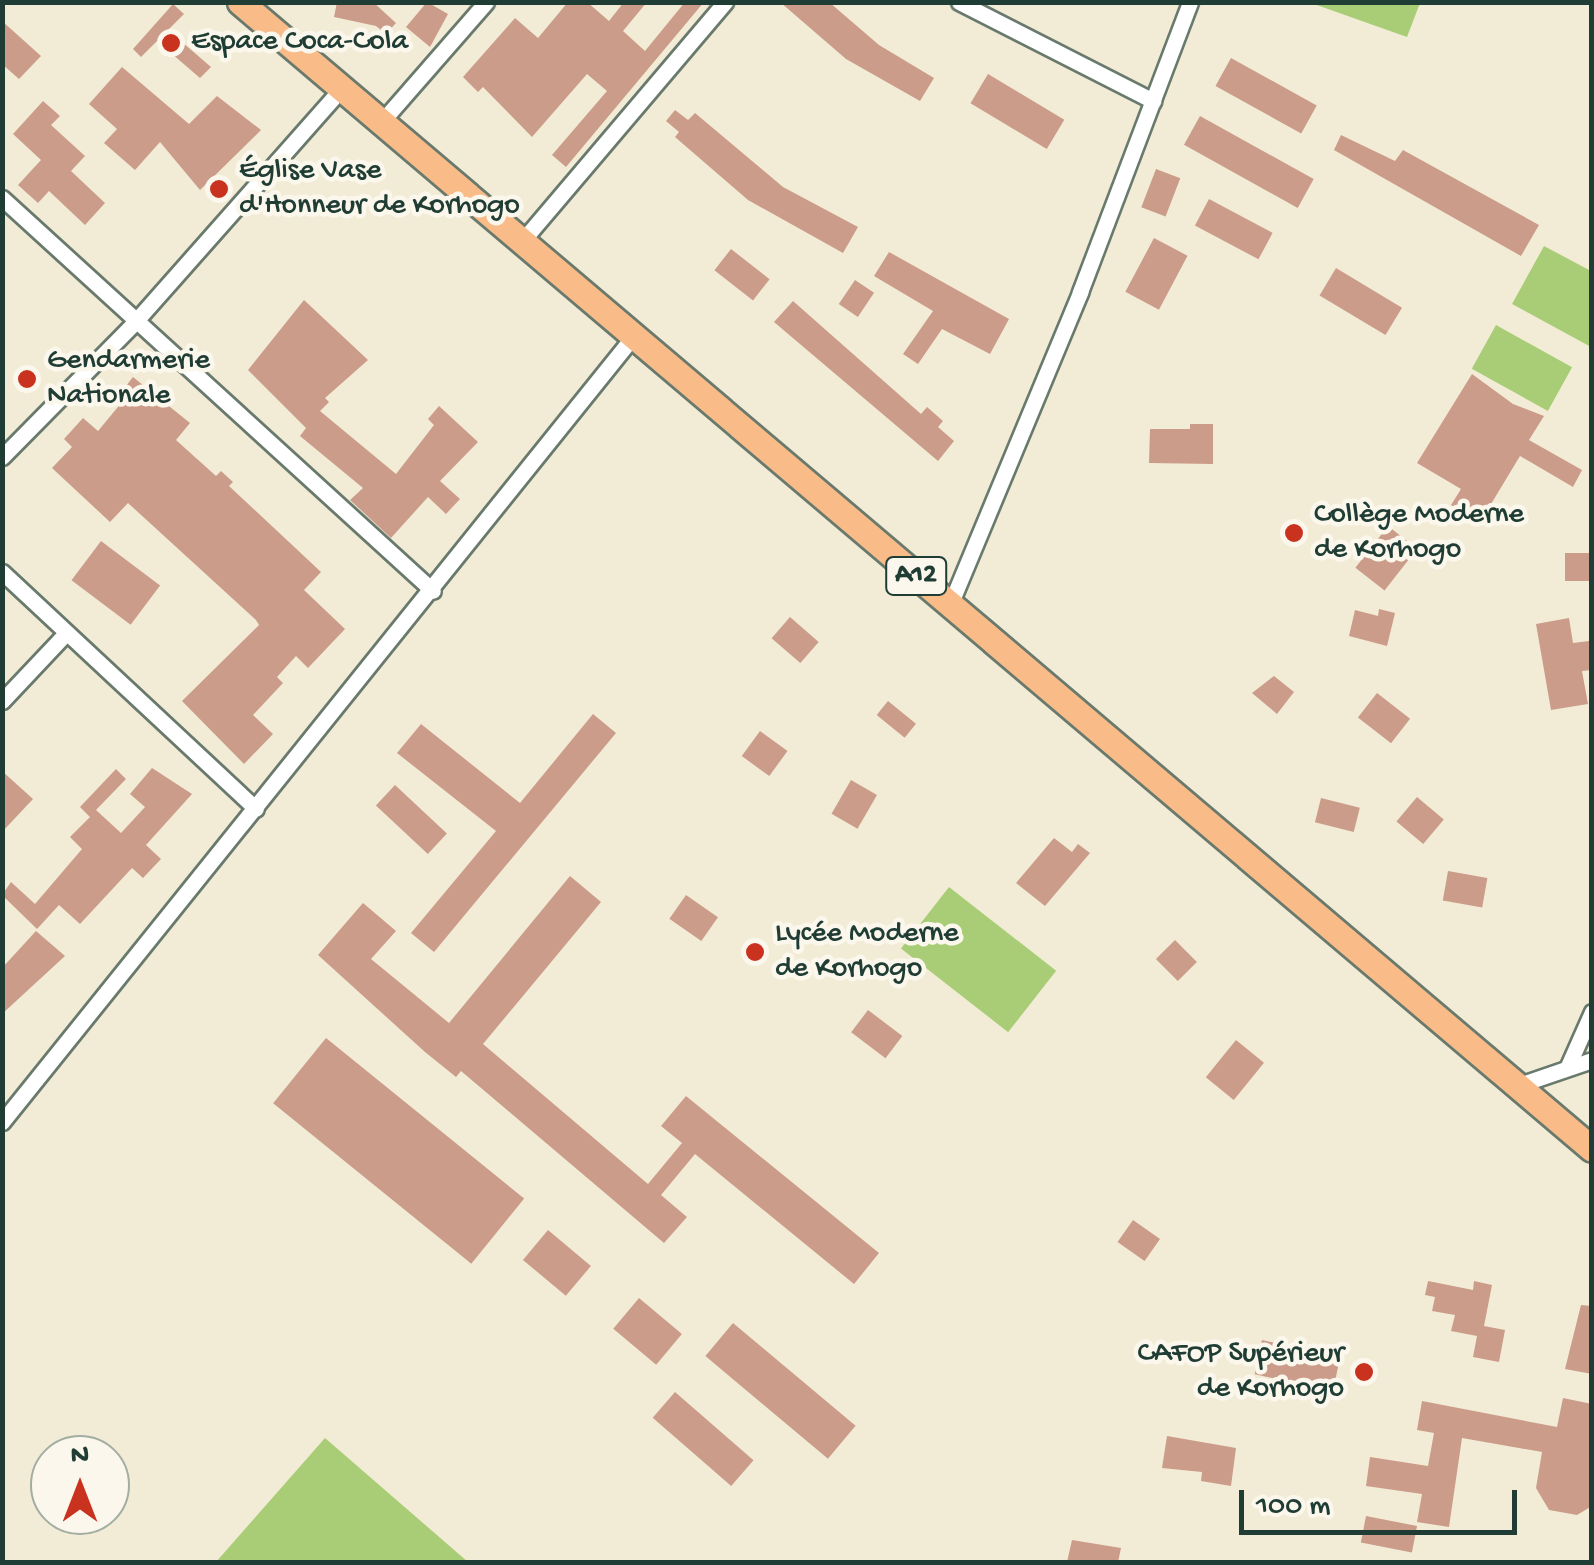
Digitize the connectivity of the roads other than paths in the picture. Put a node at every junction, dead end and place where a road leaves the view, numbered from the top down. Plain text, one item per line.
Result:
1 (486, 2) edge
2 (726, 2) edge
3 (959, 2) edge
4 (1190, 2) edge
5 (243, 3) edge
6 (342, 88) junction
7 (1153, 101) junction
8 (384, 119) junction
9 (2, 198) edge
10 (524, 238) junction
11 (134, 323) junction
12 (636, 334) junction
13 (2, 457) edge
14 (2, 572) edge
15 (432, 591) junction
16 (950, 606) junction
17 (66, 633) junction
18 (2, 701) edge
19 (256, 809) junction
20 (1592, 1012) edge
21 (1592, 1060) edge
22 (1568, 1066) junction
23 (1516, 1086) junction
24 (2, 1122) edge
25 (1592, 1149) edge

1 - 8 street
2 - 10 street
3 - 7 street
4 - 7 street
5 - 6 main road, A12
6 - 8 main road, A12
6 - 11 street
7 - 16 street
8 - 10 main road, A12
9 - 11 street
10 - 12 main road, A12
11 - 13 street
11 - 15 street
12 - 15 street
12 - 16 main road, A12
14 - 17 street
15 - 19 street
16 - 23 main road, A12
17 - 18 street
17 - 19 street
19 - 24 street
20 - 22 street
21 - 22 street
22 - 23 street
23 - 25 main road, A12

